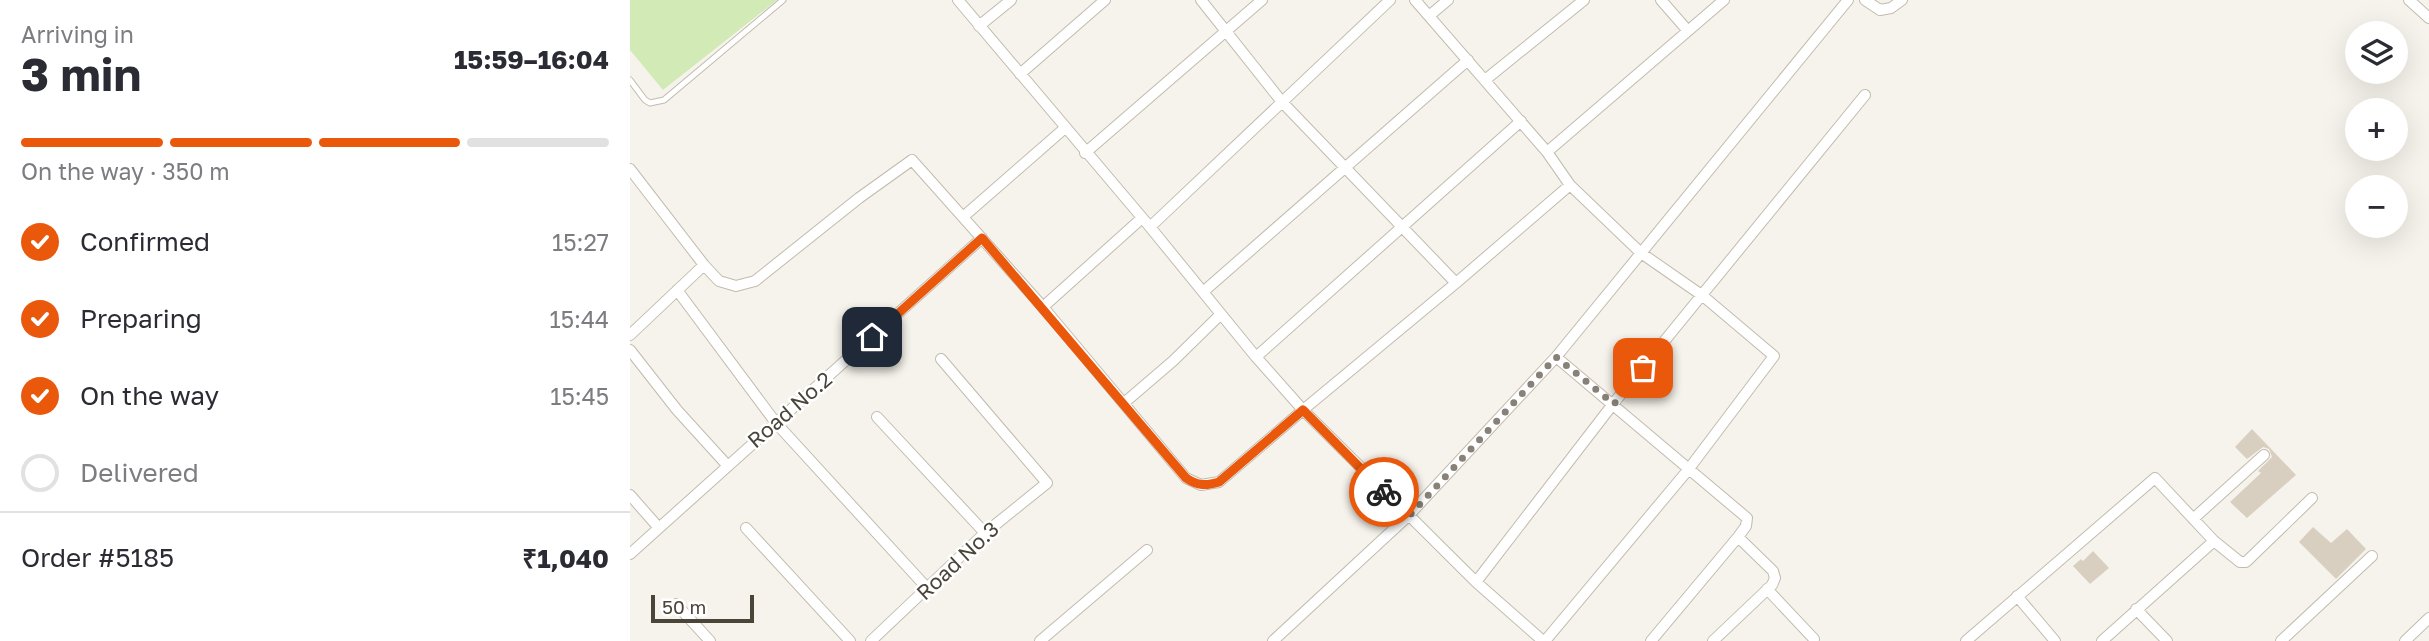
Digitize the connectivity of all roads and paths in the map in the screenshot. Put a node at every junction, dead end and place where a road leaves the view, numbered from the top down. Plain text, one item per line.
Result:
1 (783, 0) edge
2 (958, 0) edge
3 (1011, 0) edge
4 (1105, 0) edge
5 (1201, 0) edge
6 (1262, 0) edge
7 (1390, 0) edge
8 (1415, 0) edge
9 (1448, 0) edge
10 (1584, 0) edge
11 (1661, 0) edge
12 (1724, 0) edge
13 (1848, 0) edge
14 (1865, 0) edge
15 (1902, 0) edge
16 (2409, 0) edge
17 (1429, 16) junction
18 (2429, 18) edge
19 (979, 26) junction
20 (1688, 30) junction
21 (1226, 31) junction
22 (1468, 60) junction
23 (1020, 74) junction
24 (630, 80) edge
25 (1485, 80) junction
26 (1865, 95) dead end
27 (1282, 102) junction
28 (1521, 121) junction
29 (1065, 128) junction
30 (1547, 152) junction
31 (1085, 153) junction
32 (1345, 168) junction
33 (630, 169) edge
34 (1570, 185) junction
35 (963, 217) junction
36 (1142, 218) junction
37 (1150, 227) junction
38 (1403, 228) junction
39 (982, 238) junction
40 (1641, 253) junction
41 (704, 265) junction
42 (1456, 283) junction
43 (677, 290) junction
44 (1203, 292) junction
45 (1703, 296) junction
46 (1043, 307) junction
47 (1221, 314) junction
48 (630, 335) edge
49 (630, 350) edge
50 (1256, 357) junction
51 (1556, 357) junction
52 (941, 359) dead end
53 (634, 364) edge
54 (1124, 403) junction
55 (1614, 404) junction
56 (1303, 410) junction
57 (877, 416) dead end
58 (775, 423) junction
59 (2264, 455) dead end
60 (727, 465) junction
61 (1688, 470) junction
62 (630, 495) edge
63 (2312, 498) dead end
64 (1409, 516) junction
65 (2193, 519) junction
66 (659, 528) junction
67 (746, 528) dead end
68 (985, 533) junction
69 (1738, 537) junction
70 (2214, 541) junction
71 (1147, 550) dead end
72 (630, 554) edge
73 (2372, 556) dead end
74 (1476, 582) junction
75 (928, 589) junction
76 (1768, 589) junction
77 (2017, 596) junction
78 (676, 604) dead end
79 (2136, 609) junction
80 (2429, 618) edge
81 (1814, 639) dead end
82 (710, 641) edge
83 (850, 641) edge
84 (873, 641) edge
85 (1040, 641) edge
86 (1273, 641) edge
87 (1544, 641) edge
88 (1651, 641) edge
89 (1713, 641) edge
90 (1966, 641) edge
91 (2055, 641) edge
92 (2102, 641) edge
93 (2167, 641) edge
94 (2281, 641) edge
95 (2405, 641) edge

1 - 24 lane
2 - 19 street
3 - 19 street
4 - 23 street
5 - 21 street
6 - 21 street
7 - 27 street
8 - 17 street
9 - 17 street
10 - 25 street
11 - 20 street
12 - 20 street
13 - 40 street
14 - 15 street
16 - 18 street
17 - 22 street
19 - 23 street
20 - 30 street
21 - 27 street
21 - 31 street
22 - 25 street
22 - 32 street
23 - 29 street
25 - 28 street
26 - 45 street
27 - 32 street
27 - 37 street
28 - 30 street
28 - 38 street
29 - 31 street
29 - 35 street
30 - 34 street
31 - 36 street
32 - 38 street
32 - 44 street
33 - 41 street
34 - 40 street
34 - 42 street
35 - 39 street
35 - 41 street
36 - 37 street
36 - 46 street
37 - 44 street
38 - 42 street
38 - 50 street
39 - 46 street
39 - 58 street, Road No.2
40 - 45 street
40 - 51 street
41 - 43 street
42 - 56 street
43 - 48 street
43 - 58 street
44 - 47 street
45 - 55 street
45 - 61 street
46 - 54 street
47 - 50 street
47 - 54 street
49 - 53 street
50 - 56 street
51 - 55 street
51 - 64 street
52 - 68 street, Road No.3
53 - 60 street
54 - 56 street
55 - 61 street
55 - 74 street
56 - 64 street
57 - 68 street
58 - 60 street, Road No.2
58 - 75 street
59 - 65 street
60 - 66 street, Road No.2
61 - 69 street
61 - 87 street
62 - 66 street
63 - 70 street
64 - 74 street
64 - 86 street
65 - 70 street
65 - 77 street
66 - 72 street, Road No.2
67 - 83 street
68 - 75 street, Road No.3
69 - 76 street
69 - 88 street
70 - 79 street
71 - 85 street
73 - 94 street
74 - 87 street
75 - 84 street, Road No.3
76 - 81 street
76 - 89 street
77 - 90 street
77 - 91 street
78 - 82 street
79 - 92 street
79 - 93 street
80 - 95 street

